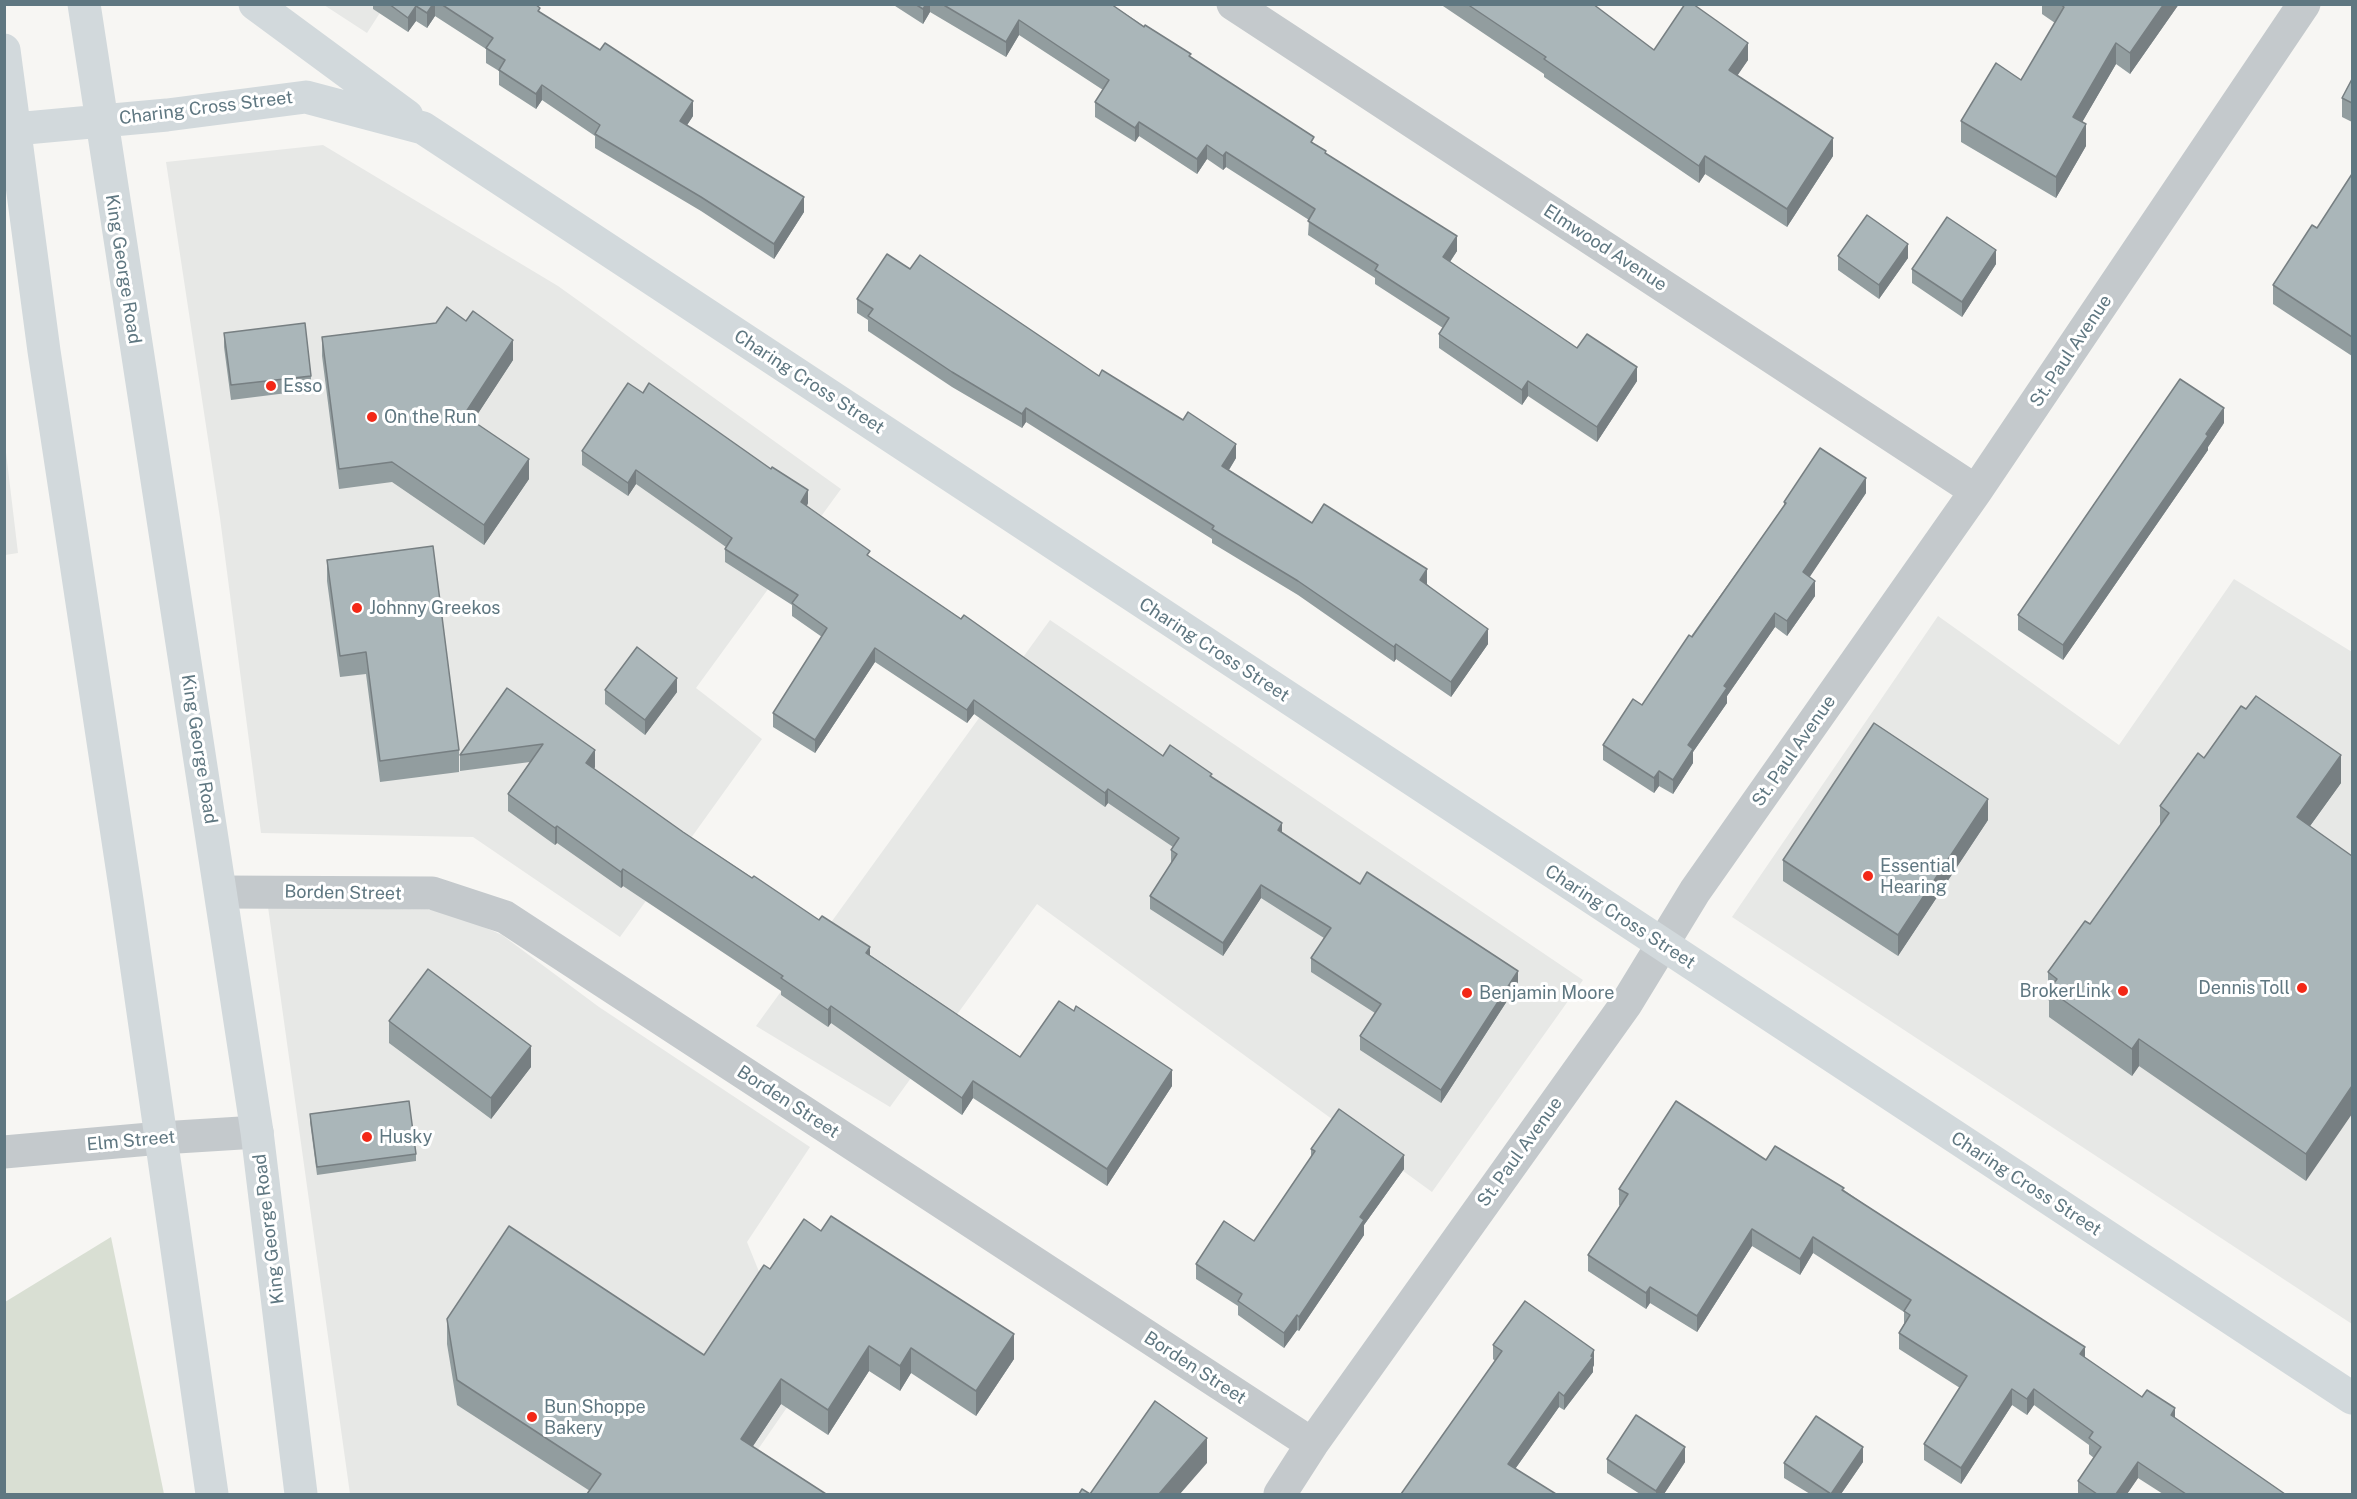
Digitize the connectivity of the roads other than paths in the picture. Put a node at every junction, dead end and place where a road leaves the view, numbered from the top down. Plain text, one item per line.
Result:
1 (84, 4) edge
2 (255, 4) edge
3 (1233, 4) edge
4 (2304, 4) edge
5 (4, 50) edge
6 (100, 120) junction
7 (423, 128) junction
8 (10, 130) edge
9 (1976, 491) junction
10 (222, 892) junction
11 (1661, 944) junction
12 (257, 1132) junction
13 (161, 1137) junction
14 (4, 1152) edge
15 (2352, 1398) edge
16 (1312, 1444) junction
17 (212, 1494) edge
18 (301, 1494) edge
19 (1280, 1494) edge

1 - 6 main road, King George Road
2 - 7 main road
3 - 9 street, Elmwood Avenue
4 - 9 street, St. Paul Avenue
5 - 8 main road
6 - 7 main road, Charing Cross Street
6 - 8 main road, Charing Cross Street
6 - 10 main road, King George Road
7 - 11 main road, Charing Cross Street
8 - 13 main road
9 - 11 street, St. Paul Avenue
10 - 12 main road, King George Road
10 - 16 street, Borden Street
11 - 15 main road, Charing Cross Street
11 - 16 street, St. Paul Avenue
12 - 13 street, Elm Street
12 - 18 main road, King George Road
13 - 14 street, Elm Street
13 - 17 main road
16 - 19 street, St. Paul Avenue

